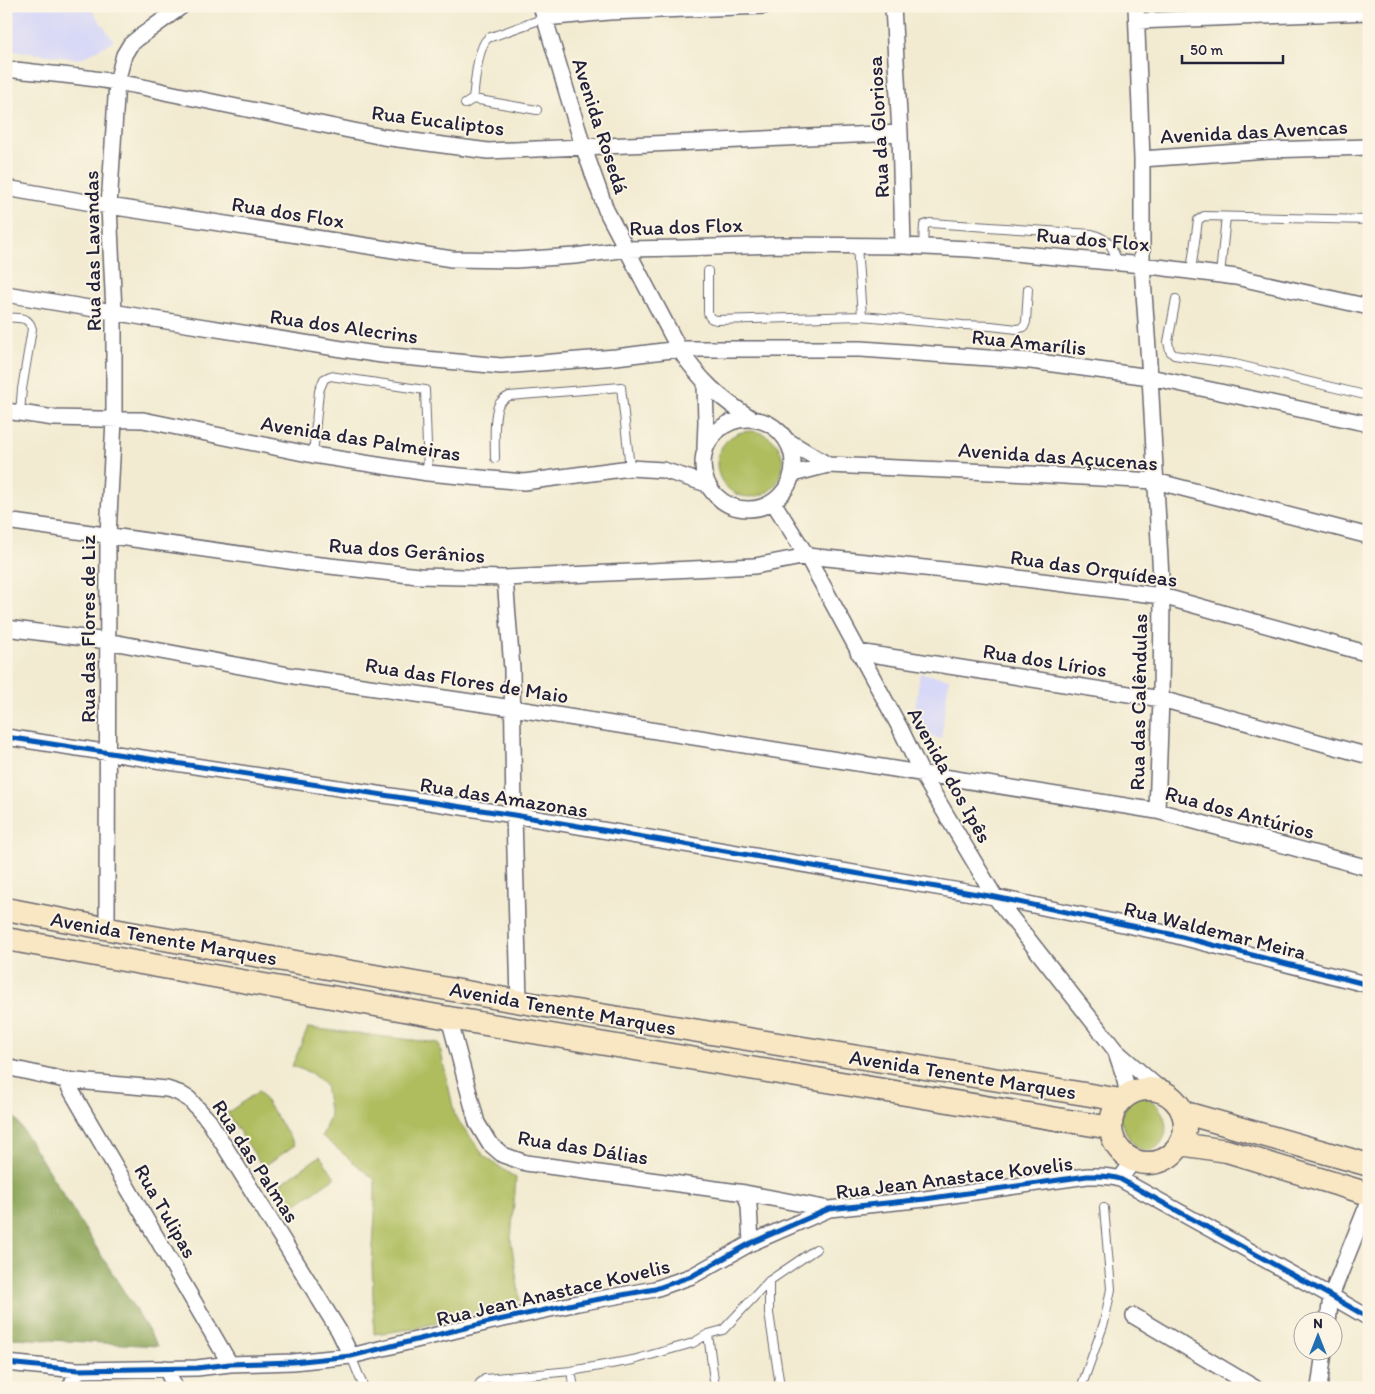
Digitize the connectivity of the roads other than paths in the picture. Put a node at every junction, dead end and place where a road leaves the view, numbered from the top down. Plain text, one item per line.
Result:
1 (182, 6) edge
2 (764, 6) edge
3 (893, 6) edge
4 (543, 12) edge
5 (1369, 12) edge
6 (1136, 14) edge
7 (6, 69) edge
8 (117, 82) junction
9 (473, 99) junction
10 (465, 104) dead end
11 (537, 110) dead end
12 (900, 133) junction
13 (583, 146) junction
14 (1369, 147) edge
15 (1142, 159) junction
16 (6, 188) edge
17 (109, 206) junction
18 (1226, 217) junction
19 (1369, 220) edge
20 (857, 246) junction
21 (903, 246) junction
22 (923, 247) junction
23 (627, 249) junction
24 (1118, 262) junction
25 (1142, 264) junction
26 (708, 271) dead end
27 (1191, 271) junction
28 (1220, 275) junction
29 (1028, 290) dead end
30 (6, 294) edge
31 (1176, 299) dead end
32 (1369, 307) edge
33 (114, 312) junction
34 (862, 316) junction
35 (6, 317) edge
36 (679, 349) junction
37 (1150, 377) junction
38 (705, 384) junction
39 (1369, 396) edge
40 (13, 412) edge
41 (751, 418) junction
42 (114, 420) junction
43 (1369, 424) edge
44 (788, 441) junction
45 (705, 448) junction
46 (313, 455) junction
47 (495, 458) dead end
48 (828, 465) junction
49 (630, 468) junction
50 (428, 473) junction
51 (793, 474) junction
52 (1155, 481) junction
53 (707, 484) junction
54 (773, 502) junction
55 (6, 521) edge
56 (108, 535) junction
57 (1369, 536) edge
58 (806, 556) junction
59 (505, 578) junction
60 (1162, 596) junction
61 (6, 628) edge
62 (107, 641) junction
63 (858, 652) junction
64 (1369, 654) edge
65 (1161, 700) junction
66 (512, 708) junction
67 (6, 737) edge
68 (107, 753) junction
69 (1369, 756) edge
70 (922, 774) junction
71 (1157, 812) junction
72 (514, 815) junction
73 (1369, 868) edge
74 (995, 897) junction
75 (6, 909) edge
76 (107, 928) junction
77 (6, 939) edge
78 (1369, 985) edge
79 (519, 1001) junction
80 (449, 1018) junction
81 (1116, 1051) junction
82 (6, 1067) edge
83 (65, 1080) junction
84 (1162, 1091) junction
85 (1125, 1097) junction
86 (1182, 1112) junction
87 (1111, 1128) junction
88 (1180, 1144) junction
89 (1134, 1160) junction
90 (1369, 1165) edge
91 (1120, 1179) junction
92 (745, 1193) junction
93 (1369, 1194) edge
94 (1369, 1201) edge
95 (1104, 1208) dead end
96 (829, 1209) junction
97 (751, 1243) junction
98 (816, 1249) dead end
99 (769, 1281) junction
100 (1332, 1296) junction
101 (1330, 1312) edge
102 (1134, 1316) dead end
103 (1369, 1318) edge
104 (708, 1334) junction
105 (351, 1356) junction
106 (1323, 1362) edge
107 (6, 1363) edge
108 (230, 1364) junction
109 (166, 1368) junction
110 (78, 1370) junction
111 (571, 1371) junction
112 (780, 1386) dead end
113 (70, 1388) edge
114 (175, 1388) edge
115 (364, 1388) edge
116 (478, 1388) edge
117 (574, 1388) edge
118 (715, 1388) edge
119 (1080, 1388) edge
120 (1255, 1388) edge
121 (1319, 1388) edge

1 - 8 street, Rua das Lavandas
2 - 4 street
3 - 12 street, Rua da Gloriosa
4 - 9 lane
4 - 13 street, Avenida Rosedá
5 - 6 street
6 - 15 street, Rua das Calêndulas
7 - 8 street, Rua Eucaliptos
8 - 13 street, Rua Eucaliptos
8 - 17 street, Rua das Lavandas
9 - 10 lane
9 - 11 lane
12 - 13 street, Rua Eucaliptos
12 - 21 street, Rua da Gloriosa
13 - 23 street, Avenida Rosedá
14 - 15 street, Avenida das Avencas
15 - 25 street, Rua das Calêndulas
16 - 17 street, Rua dos Flox
17 - 23 street, Rua dos Flox
17 - 33 street, Rua das Lavandas
18 - 19 lane
18 - 27 lane
18 - 28 lane
20 - 21 street, Rua dos Flox
20 - 23 street, Rua dos Flox
20 - 34 lane
21 - 22 street, Rua dos Flox
22 - 24 street, Rua dos Flox
22 - 24 lane
23 - 36 street, Avenida Rosedá
24 - 25 street, Rua dos Flox
25 - 27 street, Rua dos Flox
25 - 37 street, Rua das Calêndulas
26 - 34 lane
27 - 28 street, Rua dos Flox
28 - 32 street, Rua dos Flox
29 - 34 lane
30 - 33 street, Rua dos Alecrins
31 - 39 lane
33 - 36 street, Rua dos Alecrins
33 - 42 street, Rua das Lavandas
35 - 40 lane
36 - 37 street, Rua Amarílis
36 - 38 street, Avenida Rosedá
37 - 43 street, Rua Amarílis
37 - 52 street, Rua das Calêndulas
38 - 41 street, Avenida Rosedá
38 - 45 street
40 - 42 street, Avenida das Palmeiras
41 - 44 street
41 - 45 street
42 - 46 street, Avenida das Palmeiras
42 - 56 street, Rua das Flores de Liz
44 - 48 street, Avenida das Açucenas
44 - 51 street
45 - 53 street
46 - 50 street, Avenida das Palmeiras
46 - 50 lane
47 - 49 lane
48 - 51 street, Avenida das Açucenas
48 - 52 street, Avenida das Açucenas
49 - 50 street, Avenida das Palmeiras
49 - 53 street, Avenida das Palmeiras
51 - 54 street
52 - 57 street, Avenida das Açucenas
52 - 60 street, Rua das Calêndulas
53 - 54 street
54 - 58 street, Avenida dos Ipês
55 - 56 street, Rua dos Gerânios
56 - 59 street, Rua dos Gerânios
56 - 62 street, Rua das Flores de Liz
58 - 59 street, Rua dos Gerânios
58 - 60 street, Rua das Orquídeas
58 - 63 street, Avenida dos Ipês
59 - 66 street
60 - 64 street, Rua das Orquídeas
60 - 65 street, Rua das Calêndulas
61 - 62 street, Rua das Flores de Maio
62 - 66 street, Rua das Flores de Maio
62 - 68 street, Rua das Flores de Liz
63 - 65 street, Rua dos Lírios
63 - 70 street, Avenida dos Ipês
65 - 69 street, Rua dos Lírios
65 - 71 street, Rua das Calêndulas
66 - 70 street, Rua das Flores de Maio
66 - 72 street
67 - 68 street, Rua das Amazonas
68 - 72 street, Rua das Amazonas
68 - 76 street, Rua das Flores de Liz
70 - 71 street, Rua dos Antúrios
70 - 74 street, Avenida dos Ipês
71 - 73 street, Rua dos Antúrios
72 - 74 street, Rua das Amazonas
72 - 79 street
74 - 78 street, Rua Waldemar Meira
74 - 81 street, Avenida dos Ipês
75 - 76 main road, Avenida Tenente Marques
76 - 79 main road, Avenida Tenente Marques
77 - 80 main road, Avenida Tenente Marques
79 - 85 main road, Avenida Tenente Marques
80 - 87 main road, Avenida Tenente Marques
80 - 92 street, Rua das Dálias
81 - 84 street, Avenida dos Ipês
81 - 85 street, Avenida dos Ipês
82 - 83 street, Rua das Palmas
83 - 105 street, Rua das Palmas
83 - 108 street, Rua Tulipas
84 - 85 main road, Avenida Tenente Marques
84 - 86 main road
85 - 87 main road
86 - 88 main road
86 - 90 main road
87 - 89 main road
88 - 89 main road
88 - 93 main road
89 - 91 street
91 - 96 street, Rua Jean Anastace Kovelis
91 - 100 street, Rua Jean Anastace Kovelis
92 - 96 street, Rua das Dálias
92 - 97 street
94 - 100 street
95 - 119 lane
96 - 97 street, Rua Jean Anastace Kovelis
97 - 105 street, Rua Jean Anastace Kovelis
98 - 99 lane
99 - 104 lane
99 - 112 lane
100 - 101 street
100 - 103 street, Rua Jean Anastace Kovelis
102 - 120 street
104 - 111 lane
104 - 118 lane
105 - 108 street, Rua Jean Anastace Kovelis
105 - 115 lane
106 - 121 street
107 - 110 street, Rua Jean Anastace Kovelis
108 - 109 street, Rua Jean Anastace Kovelis
109 - 110 street, Rua Jean Anastace Kovelis
109 - 114 street
110 - 113 street
111 - 116 lane
111 - 117 lane

